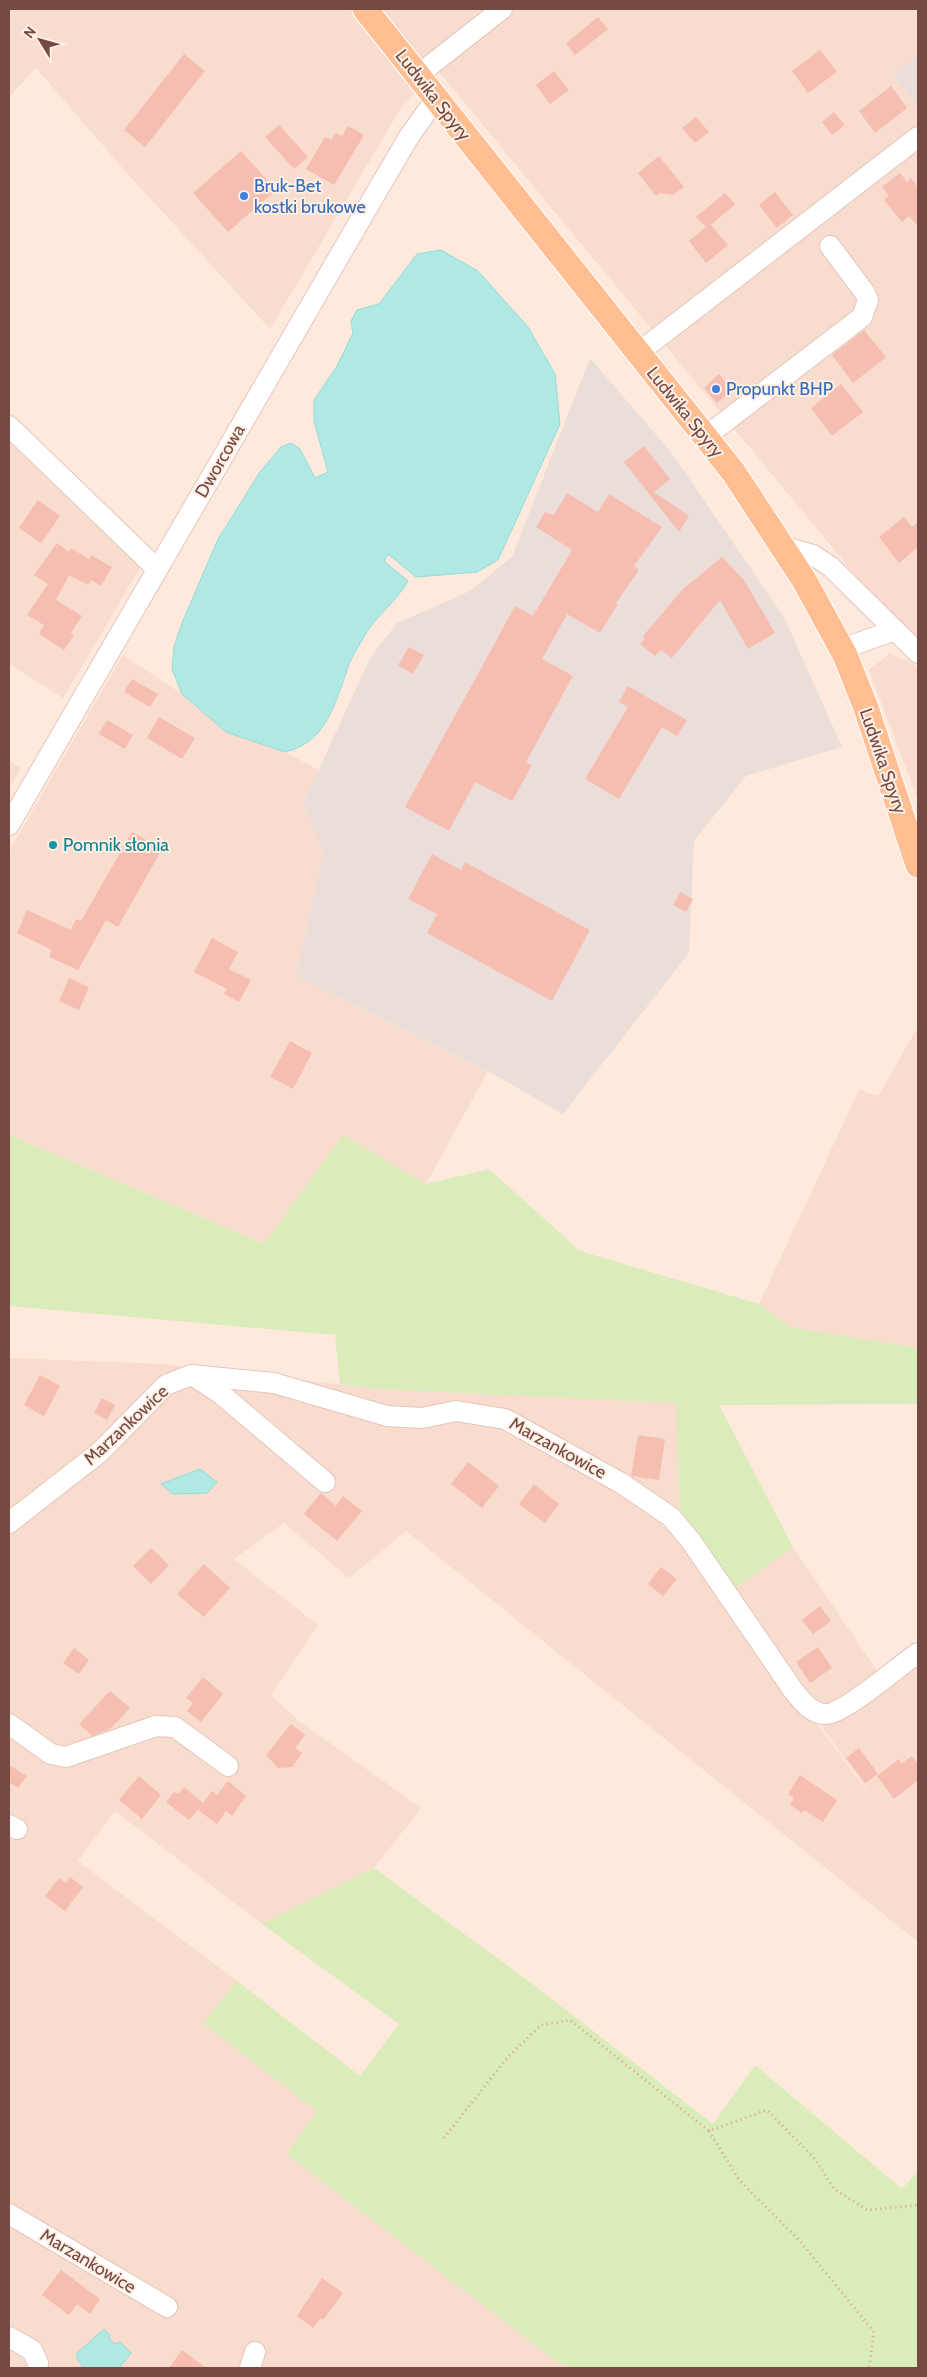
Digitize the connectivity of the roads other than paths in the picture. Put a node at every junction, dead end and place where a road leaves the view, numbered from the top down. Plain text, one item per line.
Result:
1 (365, 9) edge
2 (502, 9) edge
3 (418, 75) junction
4 (436, 99) junction
5 (918, 137) edge
6 (830, 246) dead end
7 (638, 353) junction
8 (9, 426) edge
9 (705, 437) junction
10 (783, 547) junction
11 (157, 569) junction
12 (895, 630) junction
13 (842, 649) junction
14 (918, 654) edge
15 (9, 826) edge
16 (918, 865) edge
17 (191, 1374) junction
18 (325, 1482) dead end
19 (9, 1523) edge
20 (918, 1653) edge
21 (9, 1724) edge
22 (228, 1766) dead end
23 (9, 2214) edge
24 (167, 2308) dead end
25 (9, 2337) edge
26 (38, 2363) dead end

1 - 3 main road, Ludwika Spyry
2 - 3 street
3 - 4 main road, Ludwika Spyry
4 - 7 main road, Ludwika Spyry
4 - 11 street, Dworcowa
5 - 7 street
6 - 9 street
7 - 9 main road, Ludwika Spyry
8 - 11 street
9 - 10 main road, Ludwika Spyry
10 - 12 street
10 - 13 main road, Ludwika Spyry
11 - 15 street, Dworcowa
12 - 13 street
12 - 14 street
13 - 16 main road, Ludwika Spyry
17 - 18 street
17 - 19 street, Marzankowice
17 - 20 street, Marzankowice
21 - 22 street
23 - 24 street, Marzankowice
25 - 26 street

